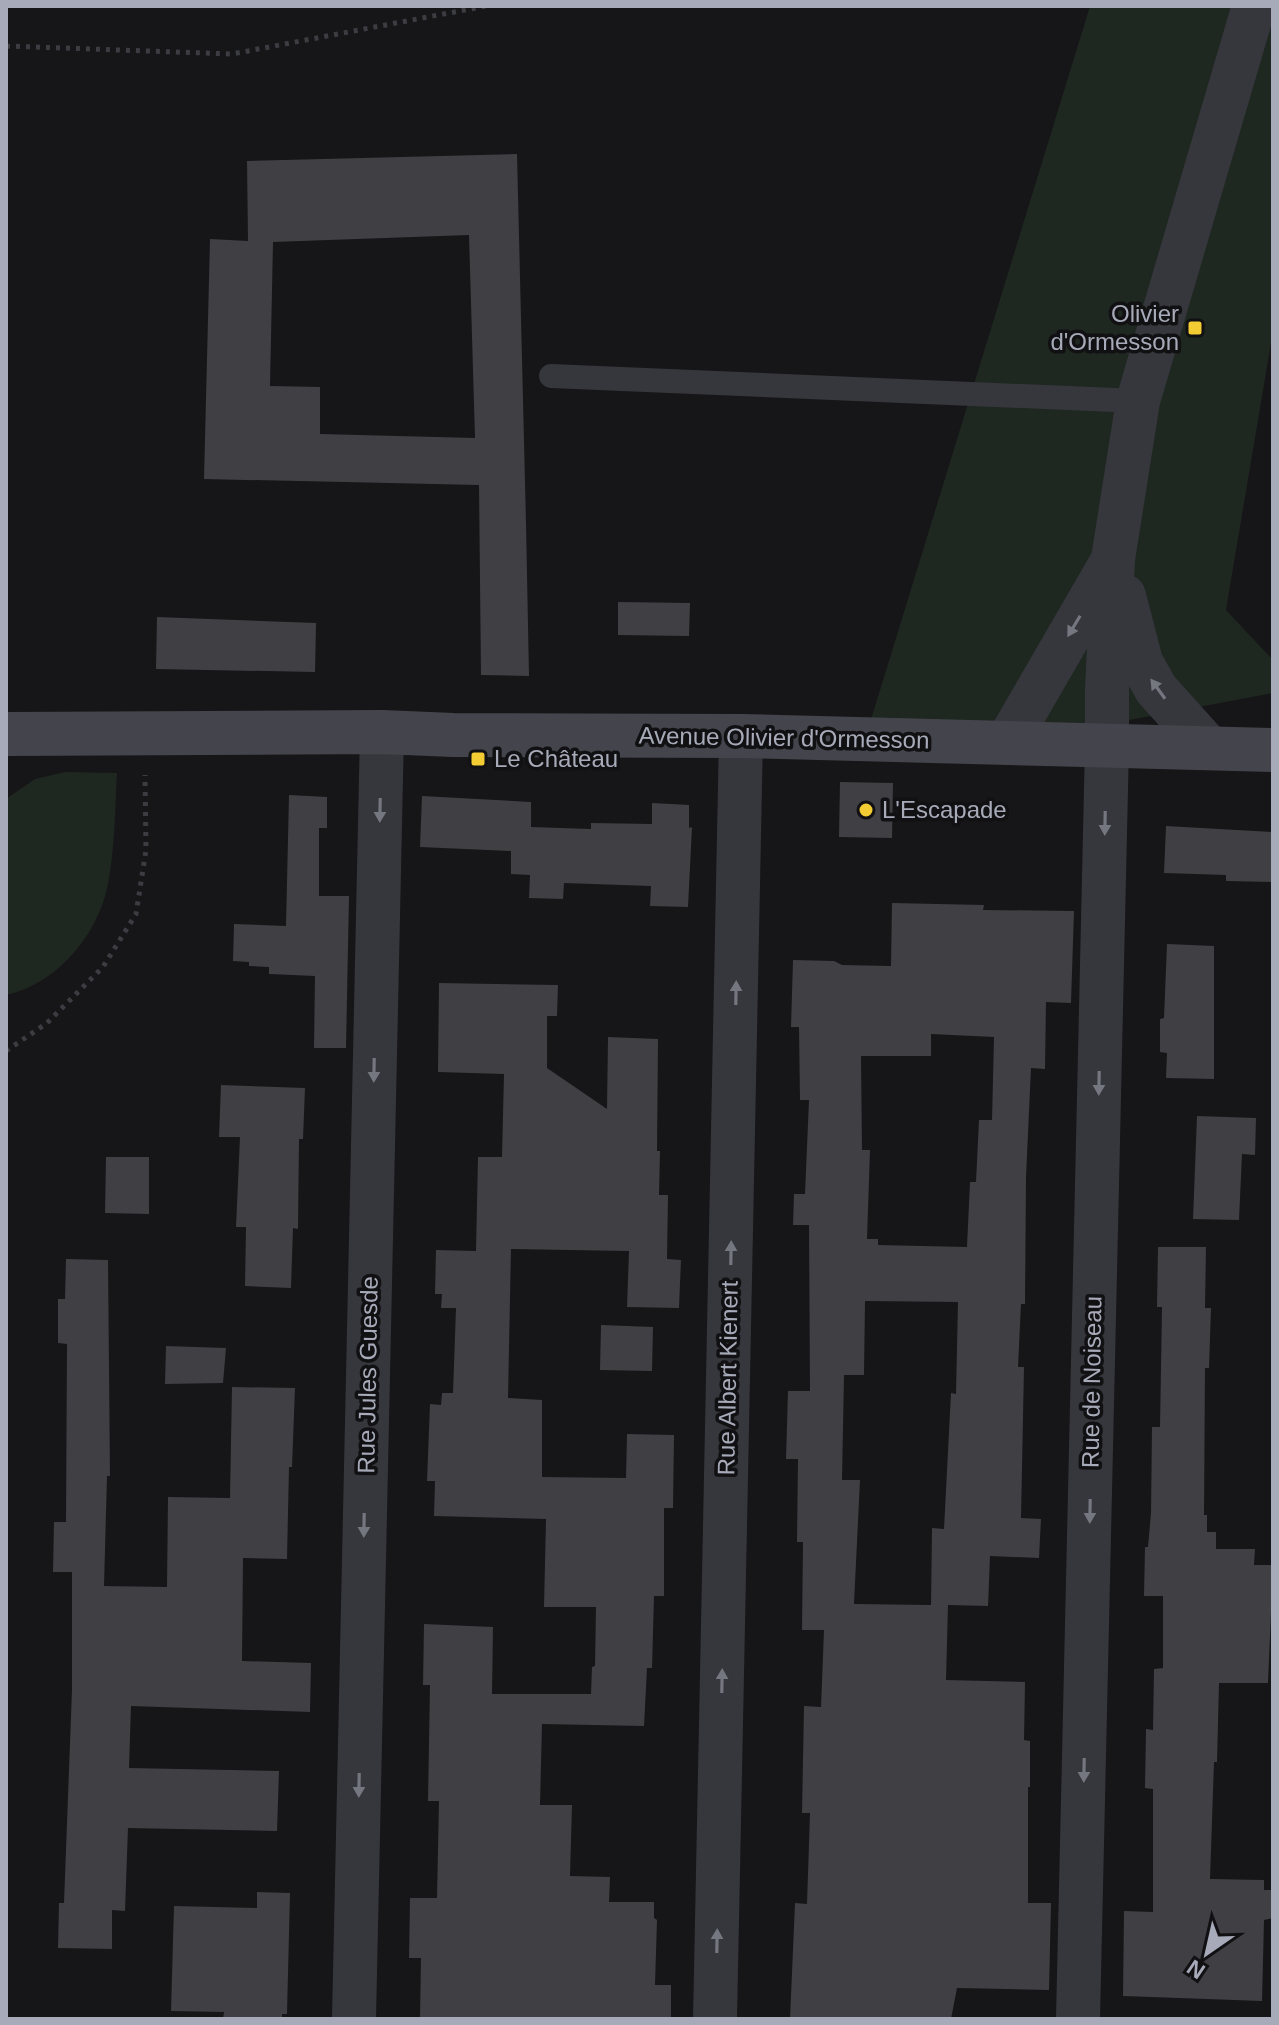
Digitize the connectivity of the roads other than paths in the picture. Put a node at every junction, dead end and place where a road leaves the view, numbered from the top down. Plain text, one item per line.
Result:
1 (1254, 6) edge
2 (551, 376) dead end
3 (1138, 401) junction
4 (1113, 559) junction
5 (382, 732) junction
6 (6, 734) edge
7 (741, 736) junction
8 (1007, 743) junction
9 (1107, 745) junction
10 (1209, 748) junction
11 (1273, 750) edge
12 (354, 2019) edge
13 (715, 2019) edge
14 (1078, 2019) edge

1 - 3 street
2 - 3 lane
3 - 4 street
4 -> 8 street
4 - 9 street, Rue de Noiseau
10 -> 4 street
5 - 6 main road, Avenue Olivier d'Ormesson
5 - 7 main road, Avenue Olivier d'Ormesson
5 -> 12 street, Rue Jules Guesde
7 - 8 main road, Avenue Olivier d'Ormesson
13 -> 7 street, Rue Albert Kienert
8 - 9 main road, Avenue Olivier d'Ormesson
9 - 10 main road, Avenue Olivier d'Ormesson
9 -> 14 street, Rue de Noiseau
10 - 11 main road, Avenue Olivier d'Ormesson

